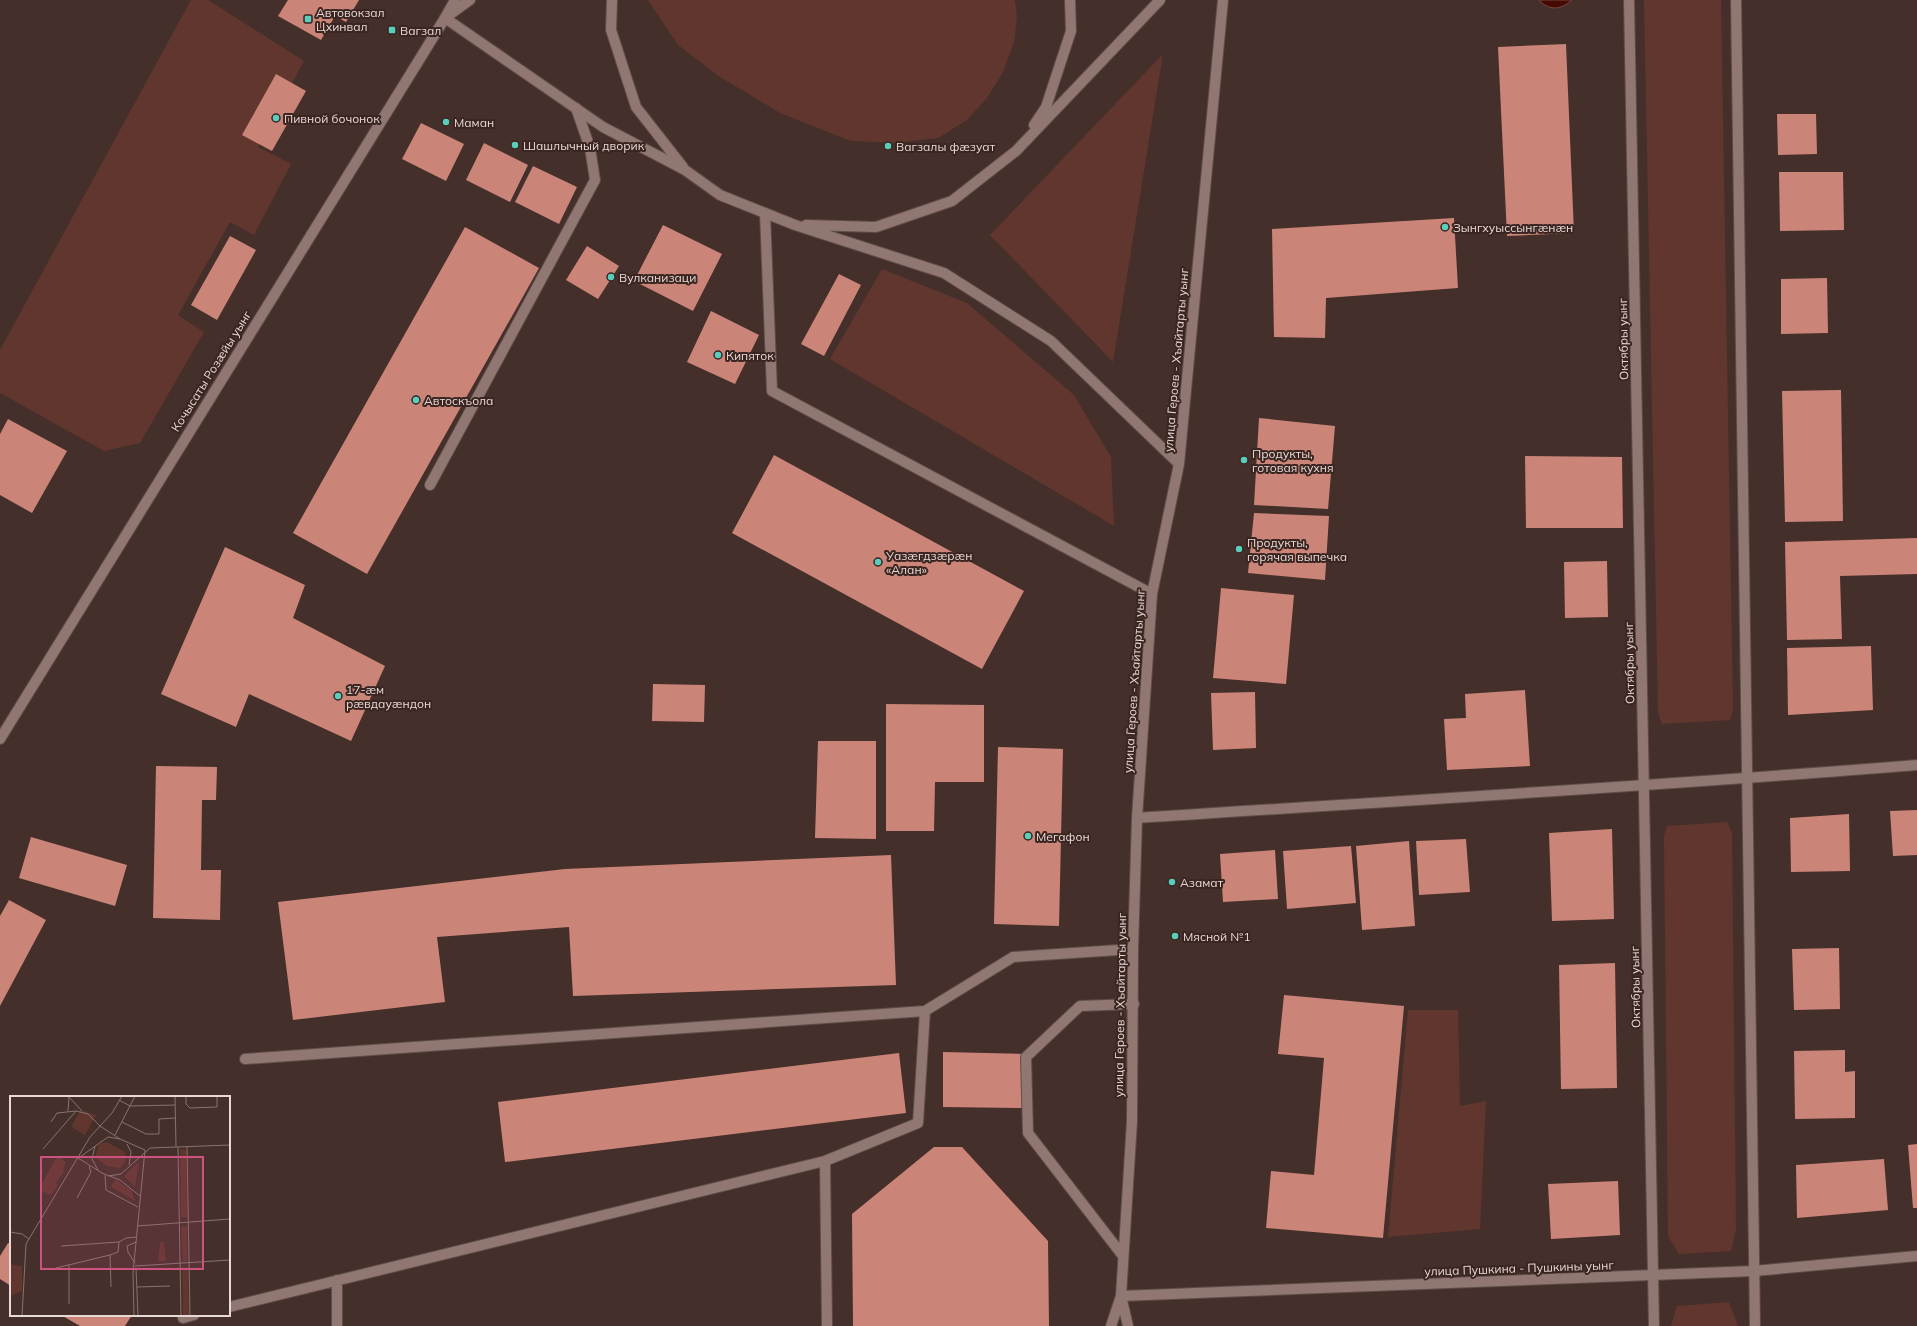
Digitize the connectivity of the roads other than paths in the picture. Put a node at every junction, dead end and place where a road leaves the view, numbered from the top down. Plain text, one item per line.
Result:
1 (455, 0) edge
2 (470, 0) edge
3 (612, 0) edge
4 (1070, 0) edge
5 (1160, 0) edge
6 (1223, 0) edge
7 (1629, 0) edge
8 (1736, 0) edge
9 (445, 18) junction
10 (576, 108) junction
11 (1016, 151) junction
12 (685, 170) junction
13 (765, 213) junction
14 (795, 225) junction
15 (1179, 464) junction
16 (430, 485) dead end
17 (1152, 594) junction
18 (0, 739) edge
19 (1917, 765) edge
20 (1746, 778) junction
21 (1644, 784) junction
22 (1137, 818) junction
23 (1133, 949) junction
24 (1134, 1004) junction
25 (924, 1011) junction
26 (244, 1059) dead end
27 (825, 1160) junction
28 (1123, 1256) junction
29 (1917, 1256) edge
30 (1754, 1272) junction
31 (1654, 1276) junction
32 (337, 1280) junction
33 (1121, 1296) junction
34 (230, 1306) edge
35 (190, 1316) edge
36 (183, 1318) dead end
37 (337, 1326) edge
38 (827, 1326) edge
39 (1111, 1326) edge
40 (1128, 1326) edge
41 (1654, 1326) edge
42 (1755, 1326) edge

1 - 9 street, Кочысаты Розæйы уынг
2 - 9 street
3 - 12 street
4 - 11 street
5 - 11 street
6 - 15 street, улица Героев - Хъайтарты уынг
7 - 21 street, Октябры уынг
8 - 20 street
9 - 10 street
9 - 18 street, Кочысаты Розæйы уынг
10 - 12 street
10 - 16 street
11 - 14 street
12 - 13 street
13 - 14 street
13 - 17 street
14 - 15 street
15 - 17 street, улица Героев - Хъайтарты уынг
17 - 22 street, улица Героев - Хъайтарты уынг
19 - 20 street
20 - 21 street
20 - 30 street
21 - 22 street
21 - 31 street, Октябры уынг
22 - 23 street, улица Героев - Хъайтарты уынг
23 - 24 street, улица Героев - Хъайтарты уынг
23 - 25 street
24 - 28 street, улица Героев - Хъайтарты уынг
24 - 28 street
25 - 26 street
25 - 27 street
27 - 32 street
27 - 38 street
28 - 33 street, улица Героев - Хъайтарты уынг
29 - 30 street, улица Пушкина - Пушкины уынг
30 - 31 street, улица Пушкина - Пушкины уынг
30 - 42 street
31 - 33 street, улица Пушкина - Пушкины уынг
31 - 41 street, Октябры уынг
32 - 34 street
32 - 37 street
33 - 39 street, улица Героев - Хъайтарты уынг
33 - 40 street, улица Героев - Хъайтарты уынг
35 - 36 street

